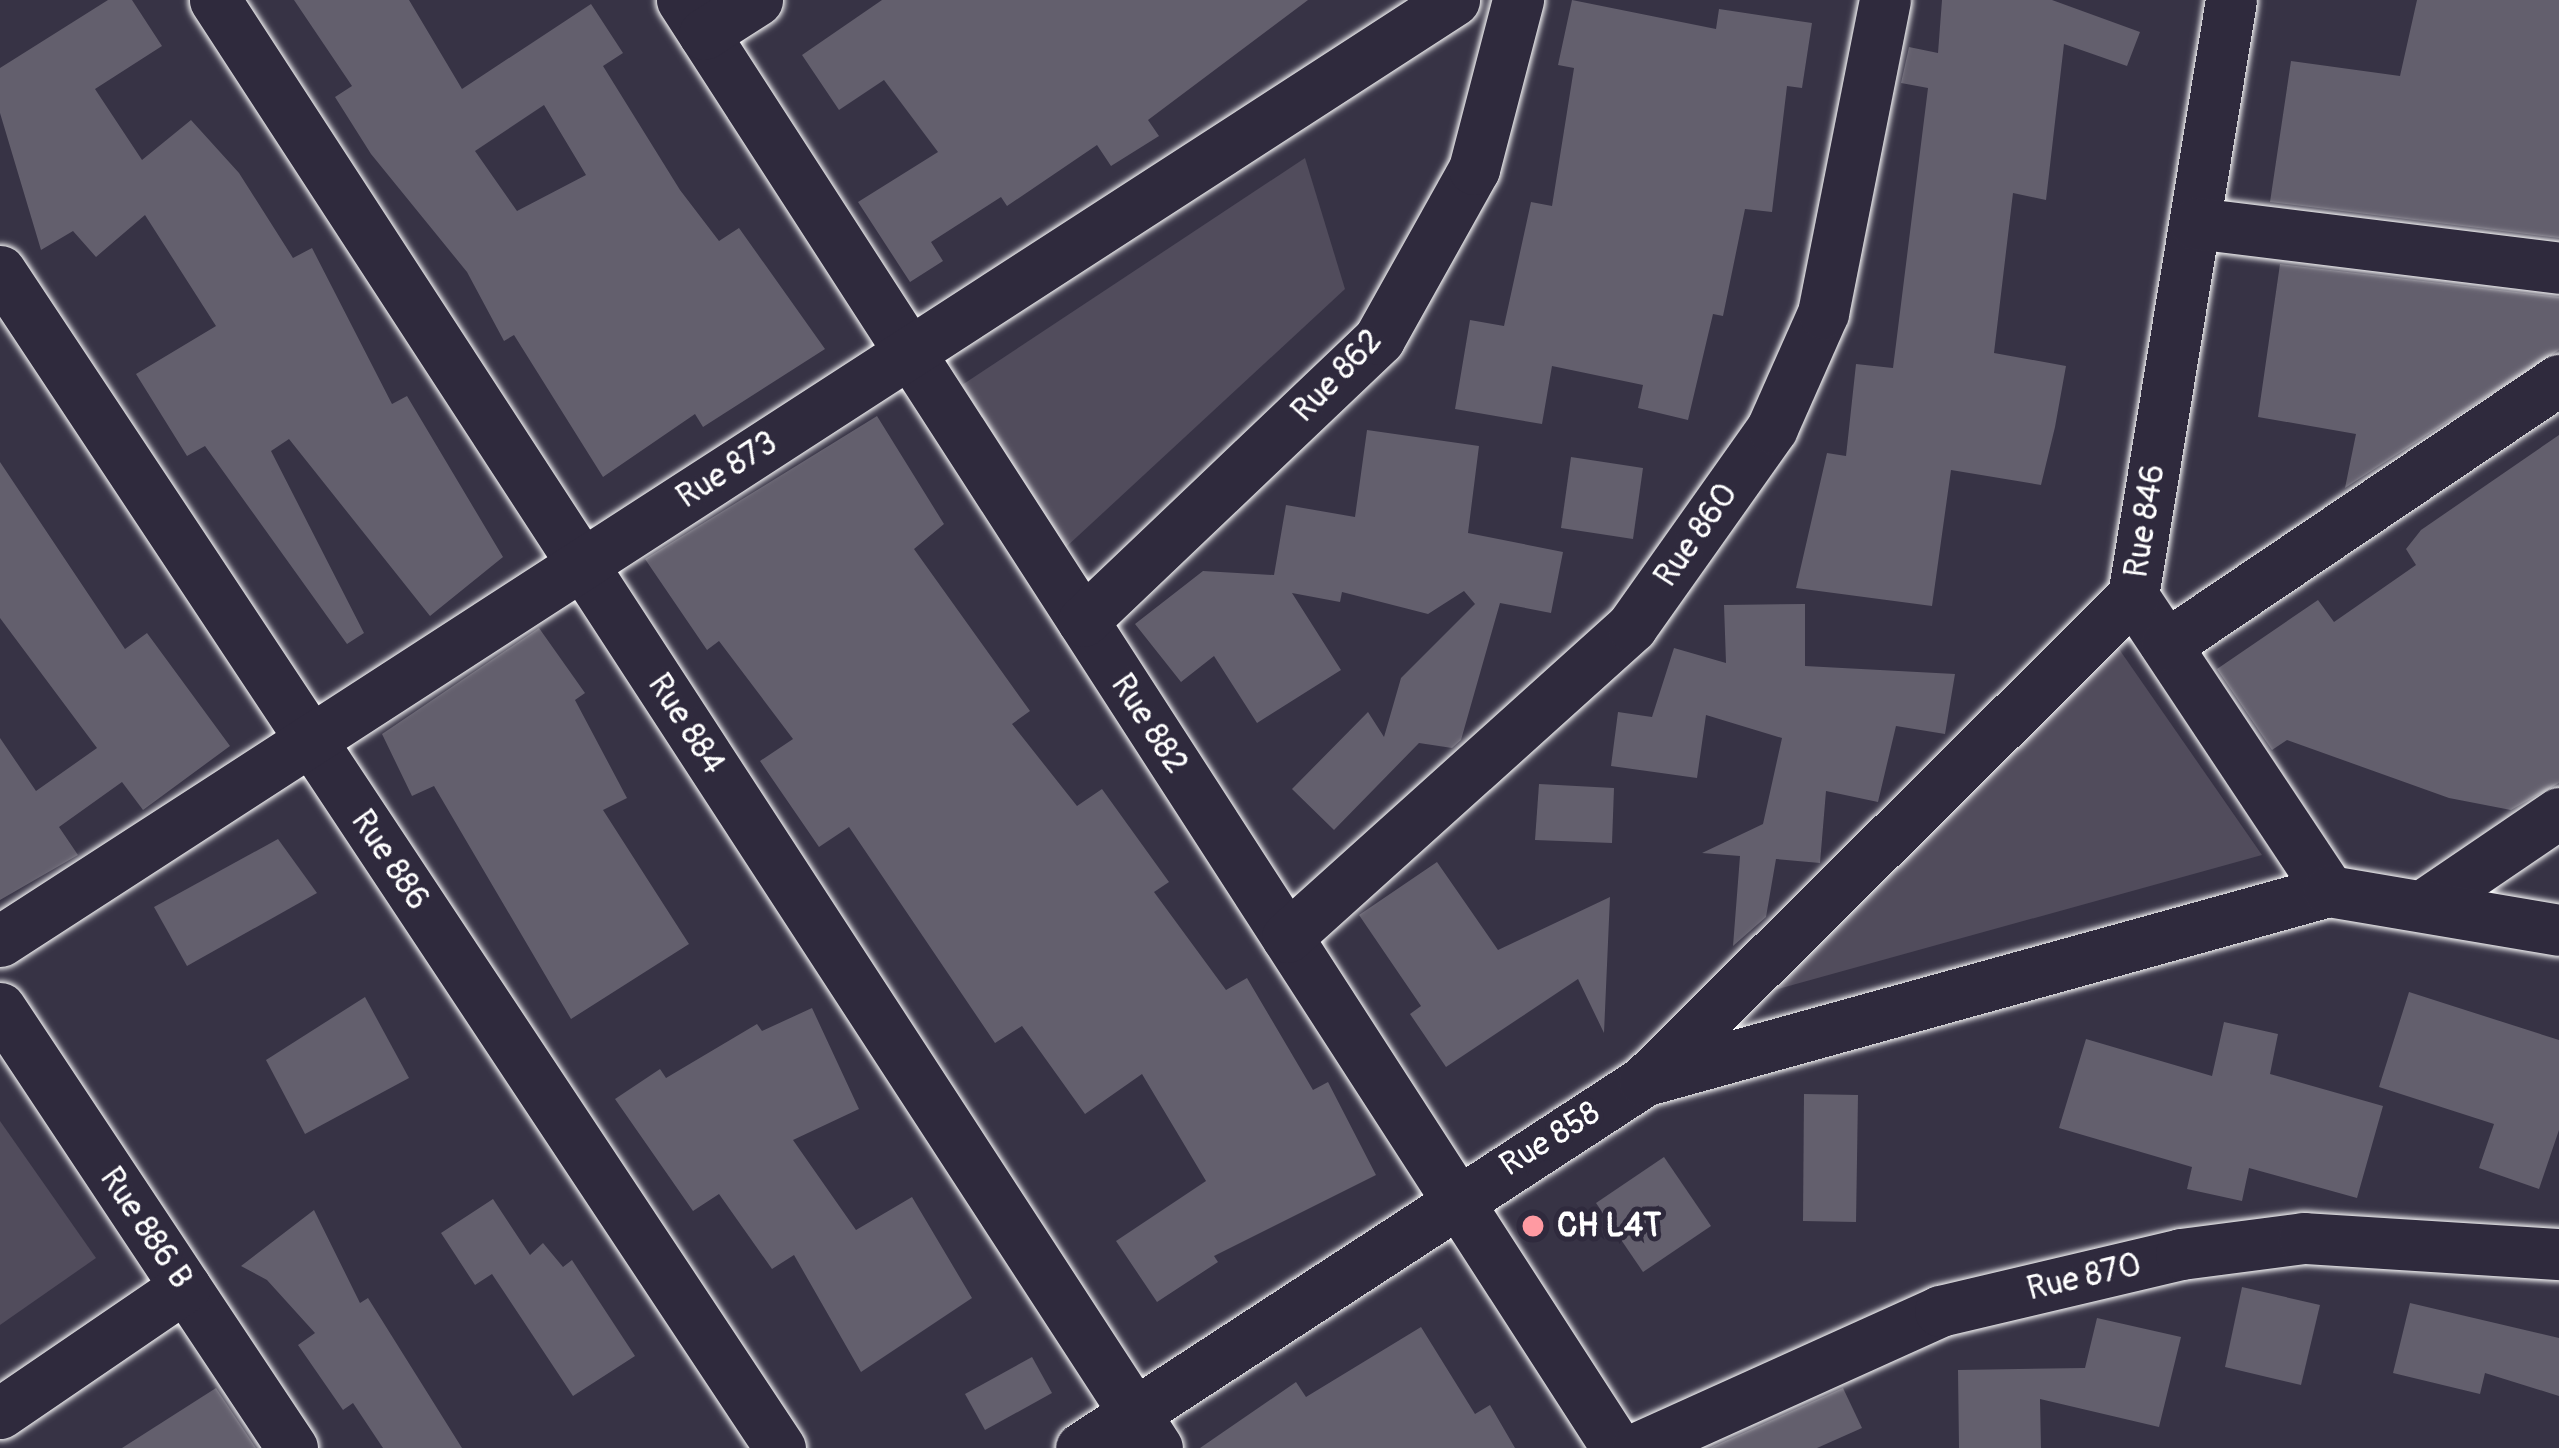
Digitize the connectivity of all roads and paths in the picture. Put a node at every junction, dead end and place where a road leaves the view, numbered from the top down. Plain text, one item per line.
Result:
1 (215, 0) edge
2 (757, 0) edge
3 (1454, 0) edge
4 (1518, 0) edge
5 (1886, 0) edge
6 (2231, 0) edge
7 (693, 17) edge
8 (2195, 223) junction
9 (2559, 268) edge
10 (0, 271) edge
11 (909, 352) junction
12 (2559, 380) edge
13 (582, 564) junction
14 (2133, 596) junction
15 (1083, 621) junction
16 (2166, 645) junction
17 (310, 740) junction
18 (2559, 813) edge
19 (2329, 892) junction
20 (2425, 904) junction
21 (2559, 930) edge
22 (1287, 937) junction
23 (0, 941) edge
24 (0, 1008) edge
25 (1644, 1081) junction
26 (1455, 1197) junction
27 (2559, 1254) edge
28 (185, 1287) junction
29 (0, 1412) edge
30 (1146, 1430) edge
31 (292, 1448) edge
32 (780, 1448) edge
33 (1081, 1448) edge
34 (1617, 1448) edge
35 (1637, 1448) edge

1 - 13 street, Rue 884
2 - 7 street
3 - 11 street, Rue 873
4 - 15 street, Rue 862
5 - 22 street, Rue 860
6 - 8 street, Rue 846
7 - 11 street, Rue 882
8 - 9 street
8 - 14 street, Rue 846
10 - 17 street, Rue 886
11 - 13 street, Rue 873
11 - 15 street, Rue 882
12 - 16 street
13 - 17 street, Rue 873
13 - 30 street, Rue 884
14 - 16 street, Rue 846
14 - 25 street
15 - 22 street, Rue 882
16 - 19 street, Rue 846
17 - 23 street, Rue 873
17 - 32 street, Rue 886
18 - 20 street
19 - 20 street
19 - 25 street
20 - 21 street
22 - 26 street, Rue 882
24 - 28 street, Rue 886 B
25 - 26 street, Rue 858
26 - 30 street, Rue 858
26 - 34 street, Rue 882
27 - 35 street, Rue 870
28 - 29 street
28 - 31 street, Rue 886 B
30 - 33 street, Rue 858

